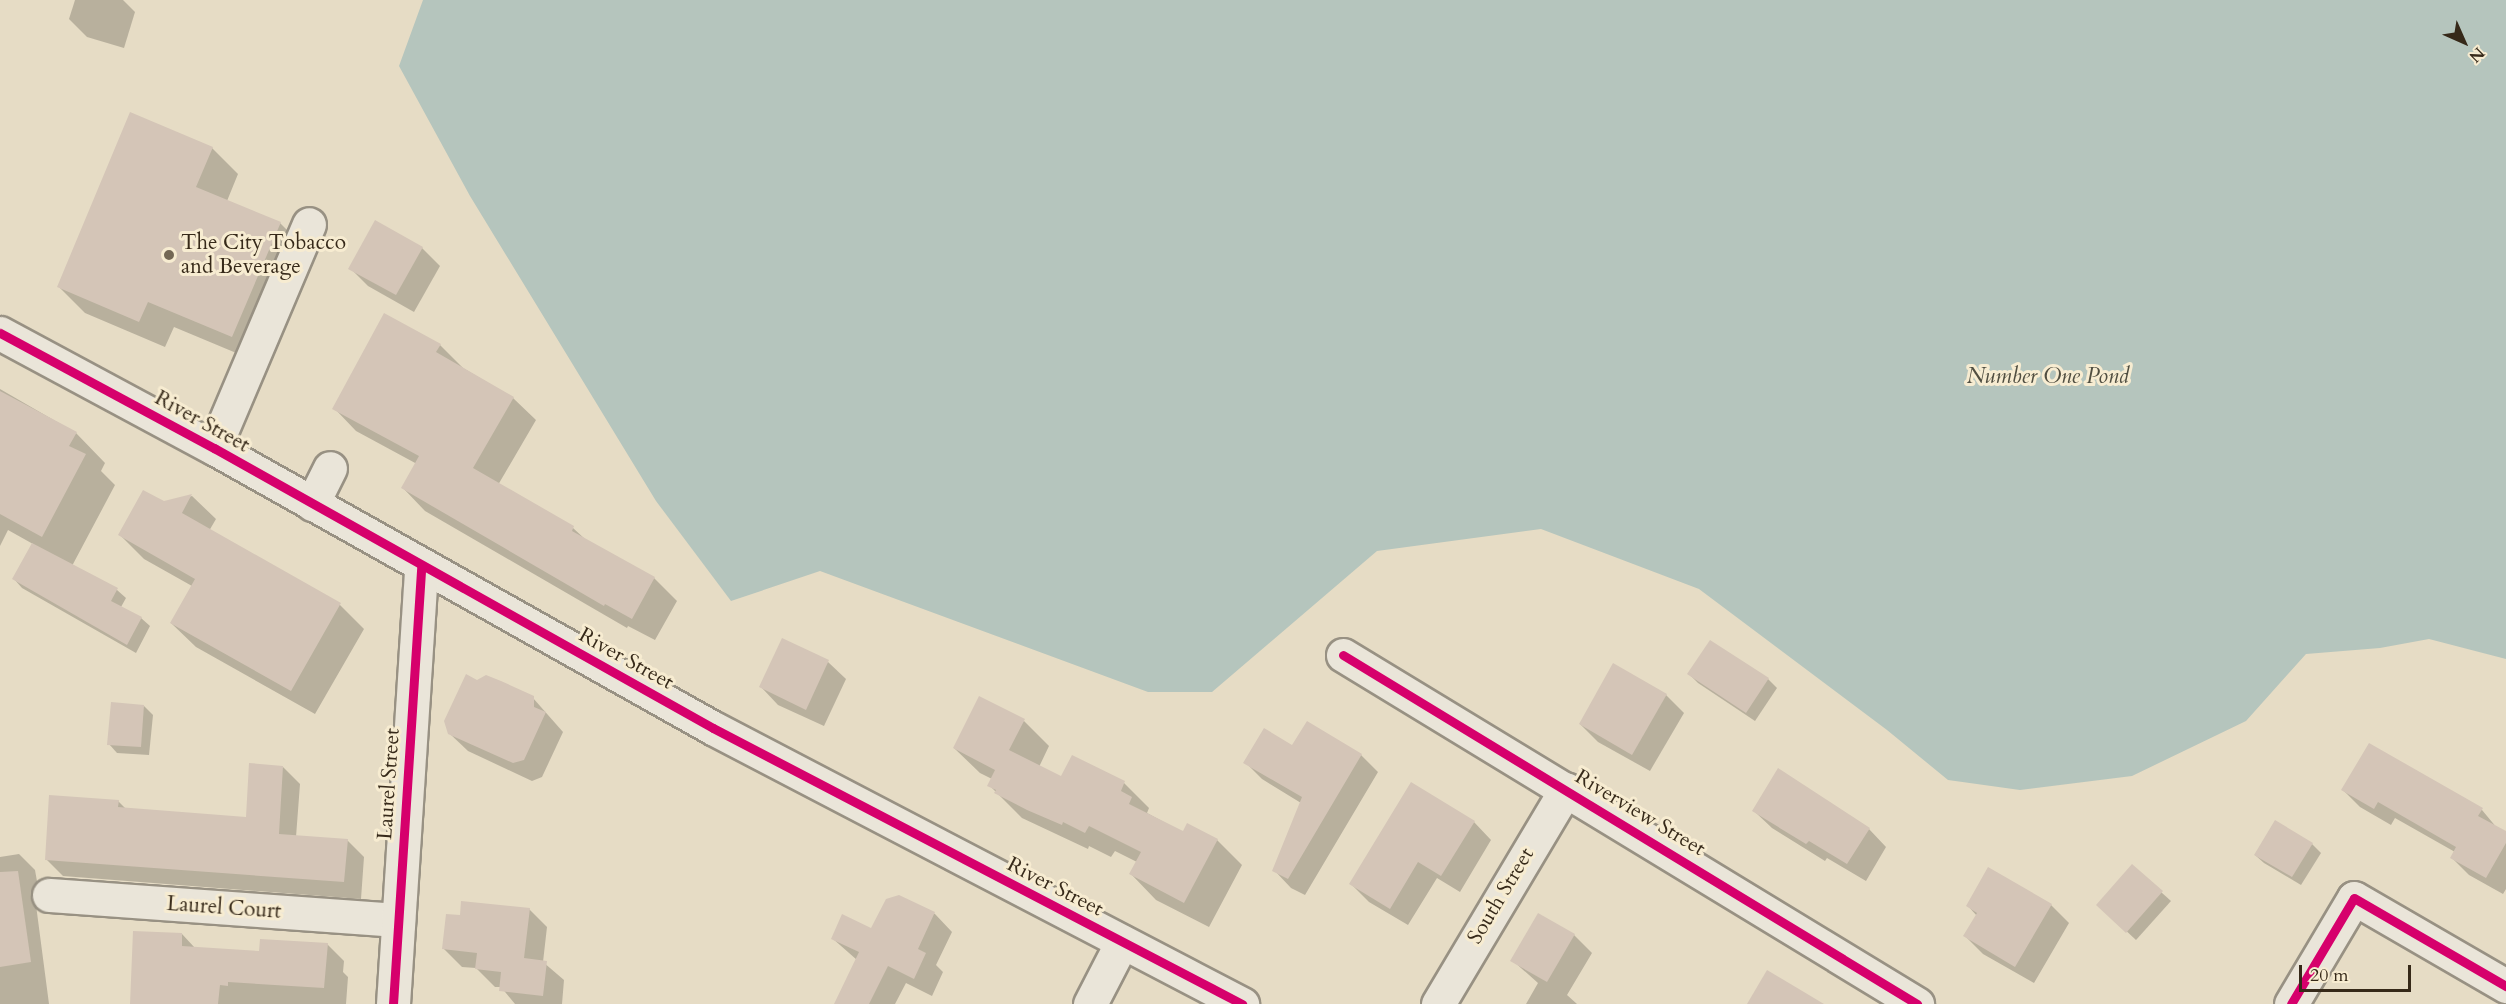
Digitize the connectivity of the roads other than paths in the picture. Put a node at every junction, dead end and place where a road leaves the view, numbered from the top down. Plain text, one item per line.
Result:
1 (309, 224) dead end
2 (0, 333) edge
3 (214, 448) junction
4 (330, 468) dead end
5 (312, 504) junction
6 (421, 566) junction
7 (1343, 655) dead end
8 (1566, 789) junction
9 (49, 895) dead end
10 (399, 920) junction
11 (1122, 942) junction
12 (2506, 986) edge
13 (393, 1004) edge
14 (1090, 1004) edge
15 (1242, 1004) edge
16 (1438, 1004) edge
17 (1917, 1004) edge
18 (2291, 1004) edge

1 - 3 street
2 - 3 street, River Street
3 - 5 street, River Street
4 - 5 street
5 - 6 street, River Street
6 - 10 street, Laurel Street
6 - 11 street, River Street
7 - 8 street, Riverview Street
8 - 16 street, South Street
8 - 17 street, Riverview Street
9 - 10 street, Laurel Court
10 - 13 street, Laurel Street
11 - 14 street
11 - 15 street, River Street
12 - 18 street

